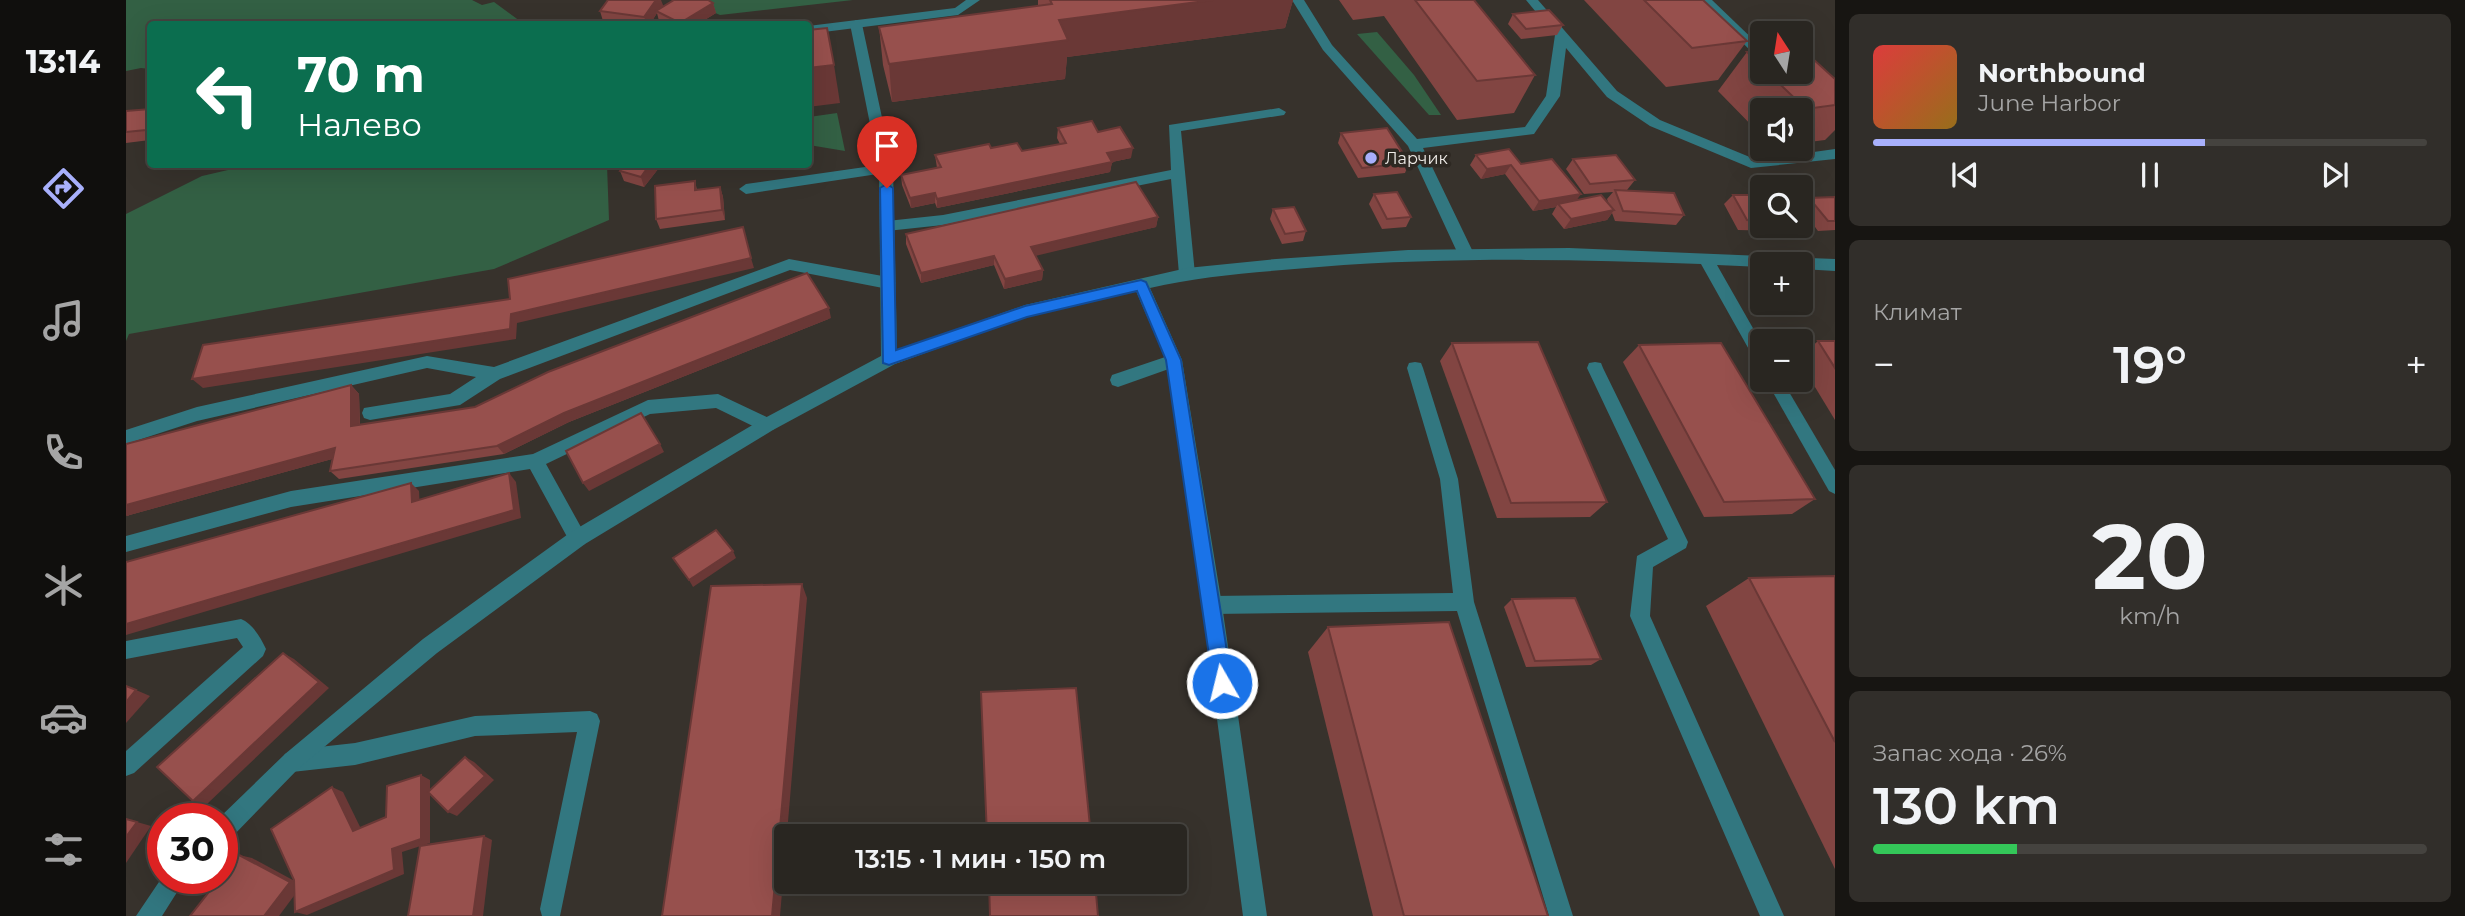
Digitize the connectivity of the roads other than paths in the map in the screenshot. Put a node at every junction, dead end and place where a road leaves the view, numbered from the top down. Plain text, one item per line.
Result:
1 (974, 0) edge
2 (1298, 0) edge
3 (1532, 0) edge
4 (1705, 0) edge
5 (856, 24) junction
6 (812, 30) edge
7 (1562, 33) junction
8 (1750, 43) edge
9 (1279, 112) dead end
10 (1414, 144) junction
11 (1835, 153) edge
12 (886, 169) junction
13 (1178, 173) junction
14 (746, 189) dead end
15 (887, 226) junction
16 (1466, 254) junction
17 (1707, 261) junction
18 (1835, 265) edge
19 (1187, 274) junction
20 (888, 283) junction
21 (1141, 285) junction
22 (1750, 338) edge
23 (889, 359) junction
24 (1174, 360) junction
25 (1415, 368) dead end
26 (1595, 368) dead end
27 (494, 374) junction
28 (1118, 380) dead end
29 (1781, 392) edge
30 (370, 413) dead end
31 (767, 425) junction
32 (126, 437) edge
33 (535, 461) junction
34 (1835, 486) edge
35 (578, 538) junction
36 (126, 544) edge
37 (1464, 601) junction
38 (1212, 605) junction
39 (126, 650) edge
40 (292, 761) junction
41 (126, 765) edge
42 (238, 815) edge
43 (164, 894) edge
44 (551, 909) dead end
45 (148, 916) edge
46 (1255, 916) edge
47 (1562, 916) edge
48 (1772, 916) edge

1 - 5 street
2 - 10 street
3 - 7 street
4 - 8 street
5 - 6 street
5 - 12 street
7 - 10 street
7 - 11 street
9 - 13 street
10 - 16 street
12 - 14 street
12 - 15 street
13 - 15 street
13 - 19 street
15 - 20 street
16 - 17 street
16 - 19 street
17 - 18 street
17 - 22 street
19 - 21 street
20 - 23 street
20 - 27 street
21 - 23 street
21 - 24 street
23 - 31 street
24 - 28 street
24 - 38 street
25 - 37 street
26 - 48 street
27 - 30 street
27 - 32 street
29 - 34 street
31 - 33 street
31 - 35 street
33 - 35 street
33 - 36 street
35 - 40 street
37 - 38 street
37 - 47 street
38 - 46 street
39 - 41 street
40 - 42 street
40 - 44 street
43 - 45 street

